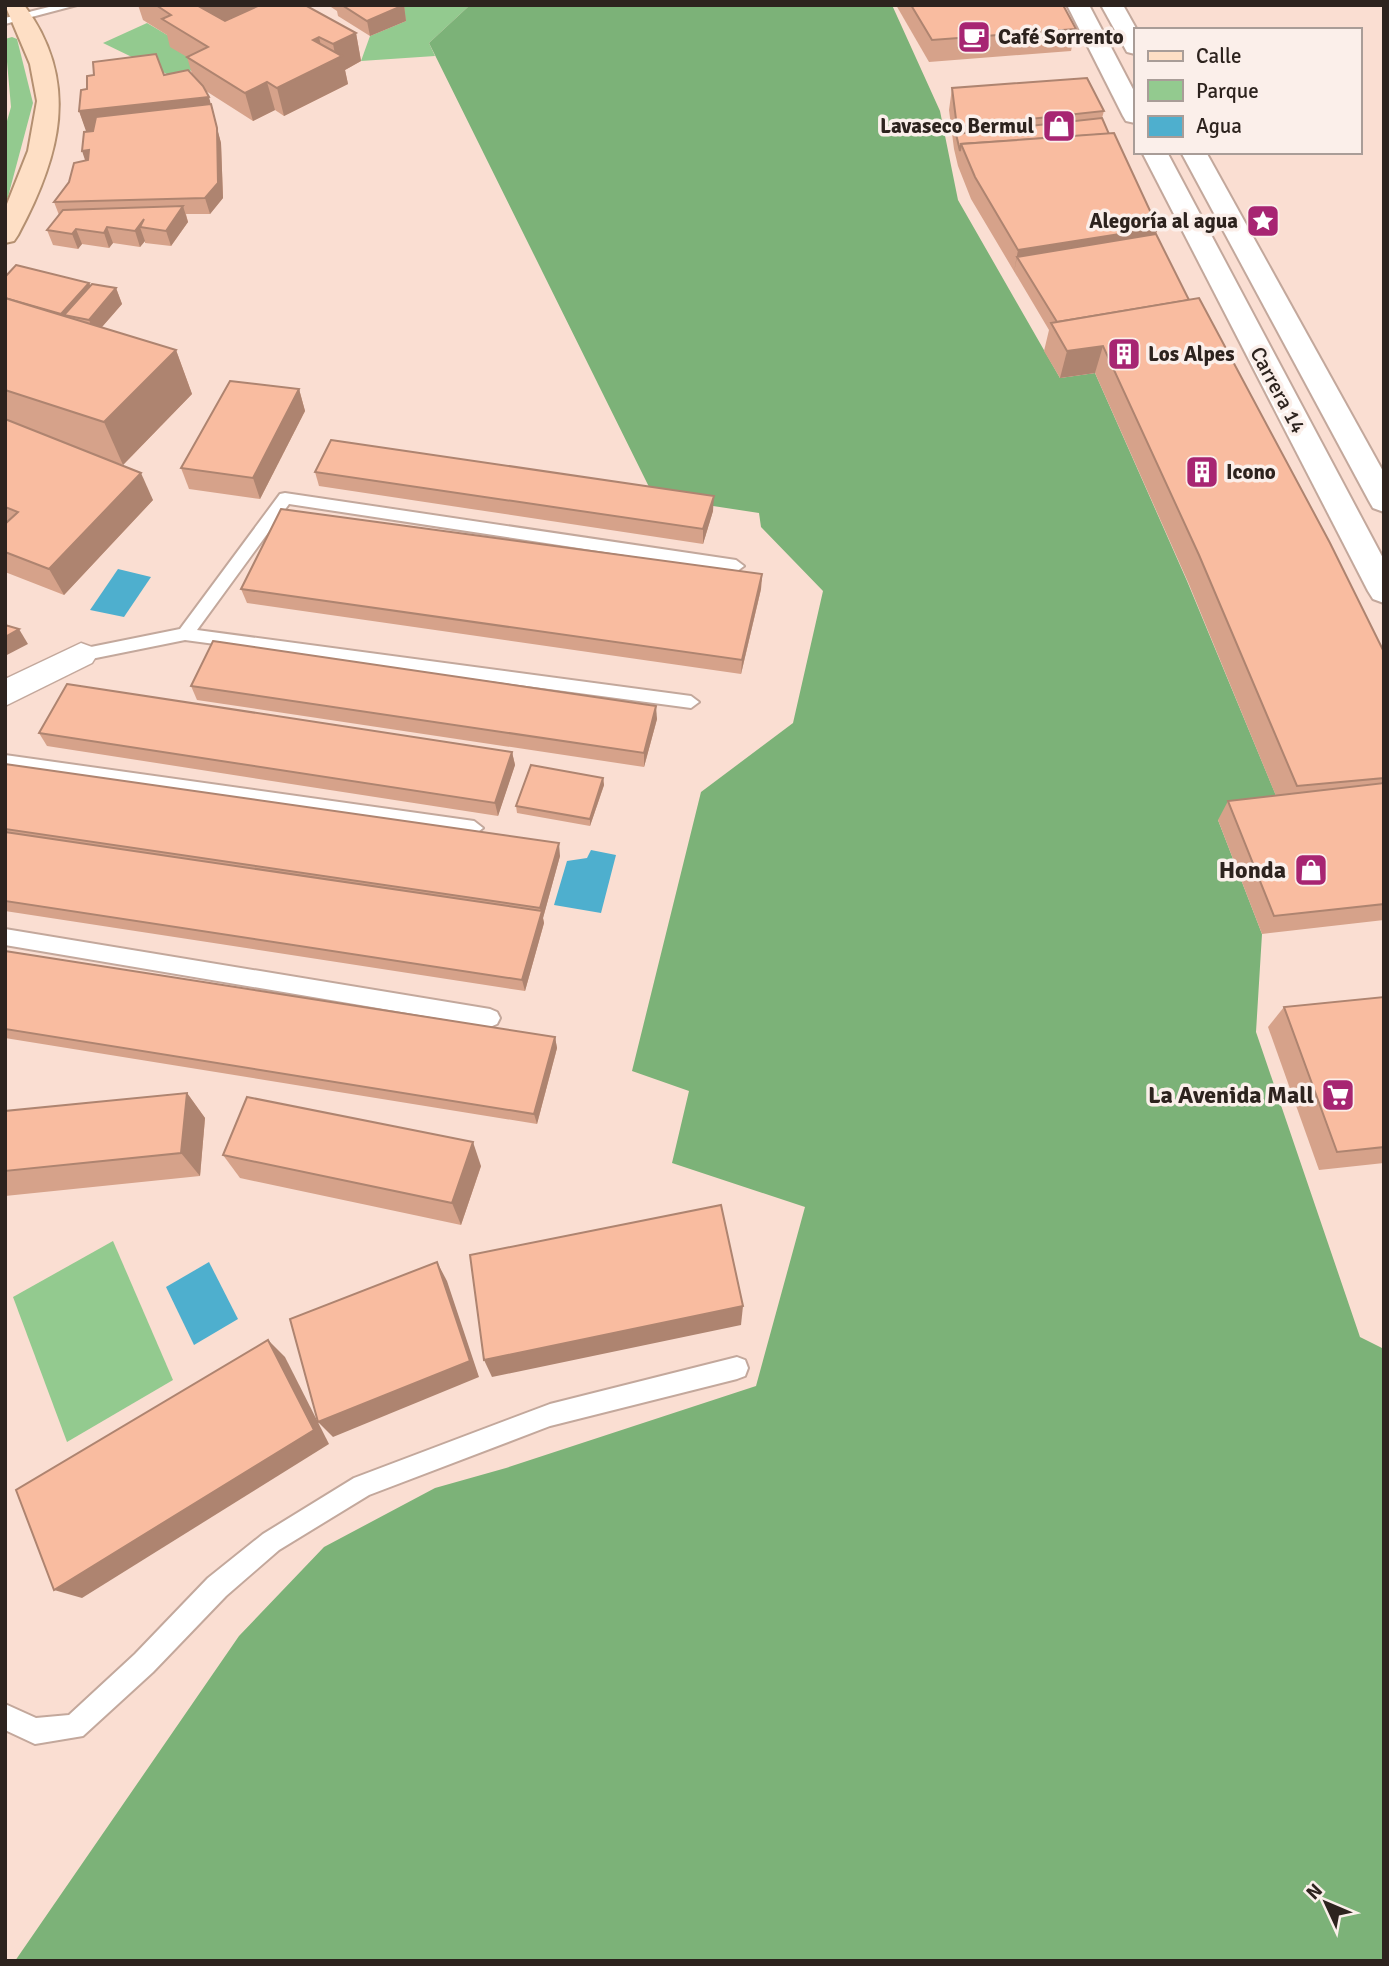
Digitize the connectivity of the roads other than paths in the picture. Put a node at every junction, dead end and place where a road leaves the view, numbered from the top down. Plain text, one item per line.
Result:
1 (72, 5) edge
2 (1077, 5) edge
3 (1112, 5) edge
4 (13, 14) edge
5 (1134, 45) edge
6 (1134, 114) edge
7 (1155, 154) edge
8 (1194, 154) edge
9 (5, 235) edge
10 (1384, 501) edge
11 (736, 566) dead end
12 (1384, 591) edge
13 (186, 634) junction
14 (81, 656) joint
15 (5, 694) edge
16 (691, 702) dead end
17 (5, 762) edge
18 (474, 828) edge
19 (5, 937) edge
20 (490, 1018) dead end
21 (737, 1368) dead end
22 (5, 1717) edge

1 - 4 lane
2 - 6 main road
3 - 5 main road
4 - 9 main road
7 - 12 main road, Carrera 14
8 - 10 main road, Carrera 14
11 - 13 lane
13 - 14 lane
13 - 16 lane
14 - 15 street
17 - 18 lane
19 - 20 lane
21 - 22 lane

